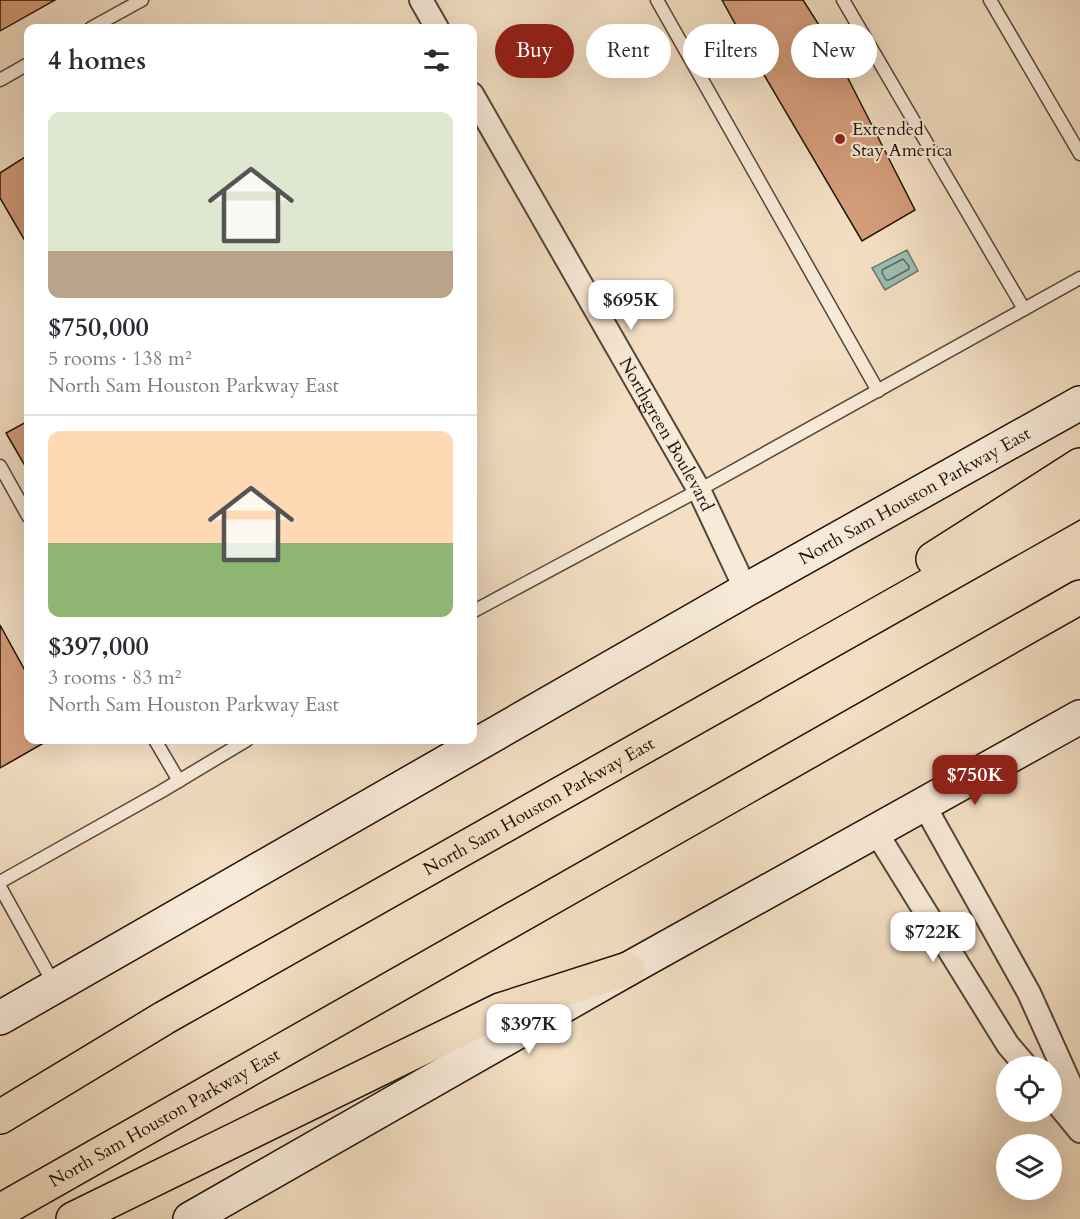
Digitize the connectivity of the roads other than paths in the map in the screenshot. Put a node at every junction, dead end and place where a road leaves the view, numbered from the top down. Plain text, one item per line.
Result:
1 (142, 0) edge
2 (422, 0) edge
3 (657, 0) edge
4 (843, 0) edge
5 (990, 0) edge
6 (98, 24) edge
7 (435, 24) edge
8 (24, 66) edge
9 (0, 80) edge
10 (477, 103) edge
11 (1080, 154) edge
12 (1080, 278) edge
13 (1024, 309) junction
14 (878, 391) junction
15 (1080, 403) edge
16 (1080, 465) edge
17 (0, 466) edge
18 (699, 490) junction
19 (1080, 500) edge
20 (24, 509) edge
21 (746, 590) junction
22 (1080, 597) edge
23 (477, 609) edge
24 (1080, 717) edge
25 (157, 744) edge
26 (240, 744) edge
27 (625, 757) junction
28 (179, 781) junction
29 (924, 805) junction
30 (876, 832) junction
31 (0, 882) edge
32 (0, 887) edge
33 (628, 969) junction
34 (56, 986) junction
35 (0, 1018) edge
36 (1017, 1056) edge
37 (1080, 1106) edge
38 (1062, 1109) edge
39 (0, 1117) edge
40 (1080, 1131) edge
41 (0, 1211) edge
42 (73, 1219) edge
43 (190, 1219) edge

1 - 6 lane
2 - 7 street
3 - 14 lane
4 - 13 lane
5 - 11 lane
8 - 9 lane
10 - 18 street, Northgreen Boulevard
12 - 13 lane
13 - 14 lane
14 - 18 lane
15 - 21 main road, North Sam Houston Parkway East
16 - 27 highway
17 - 20 lane
18 - 21 street, Northgreen Boulevard
18 - 23 lane
19 - 27 highway, North Sam Houston Parkway East
21 - 34 main road, North Sam Houston Parkway East
22 - 41 highway, North Sam Houston Parkway East
24 - 29 main road
25 - 28 lane
26 - 28 lane
27 - 39 highway, North Sam Houston Parkway East
28 - 31 lane
29 - 30 main road
29 - 37 street
30 - 33 main road
30 - 36 street
32 - 34 lane
33 - 42 highway
33 - 43 main road
34 - 35 main road, North Sam Houston Parkway East
38 - 40 street

